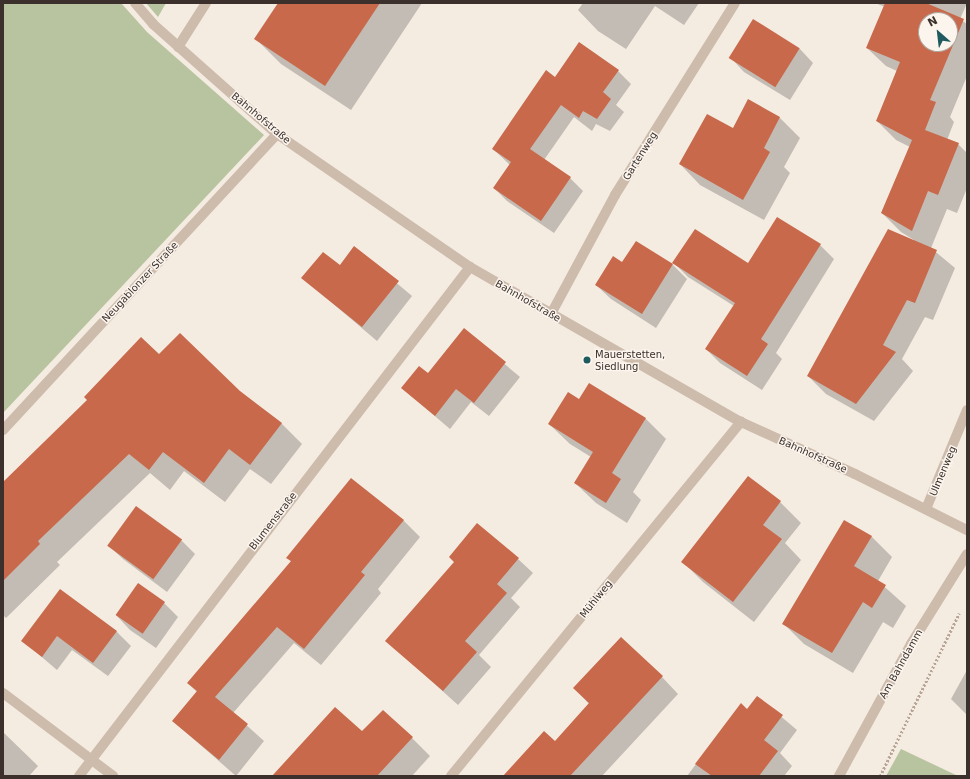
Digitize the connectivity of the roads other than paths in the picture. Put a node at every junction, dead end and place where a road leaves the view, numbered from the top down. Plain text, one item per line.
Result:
1 (135, 3) edge
2 (206, 3) edge
3 (735, 3) edge
4 (178, 47) junction
5 (277, 134) junction
6 (470, 267) junction
7 (551, 314) junction
8 (967, 410) edge
9 (741, 422) junction
10 (3, 430) edge
11 (926, 509) junction
12 (967, 530) edge
13 (967, 554) edge
14 (3, 693) edge
15 (92, 760) junction
16 (79, 776) edge
17 (113, 776) edge
18 (451, 776) edge
19 (839, 776) edge

1 - 4 street, Bahnhofstraße
2 - 4 street
3 - 7 street, Gartenweg
4 - 5 street, Bahnhofstraße
5 - 6 street, Bahnhofstraße
5 - 10 street, Neugablonzer Straße
6 - 7 street, Bahnhofstraße
6 - 15 street, Blumenstraße
7 - 9 street, Bahnhofstraße
8 - 11 street, Ulmenweg
9 - 11 street, Bahnhofstraße
9 - 18 street, Mühlweg
11 - 12 street, Bahnhofstraße
13 - 19 street, Am Bahndamm
14 - 15 street
15 - 16 street, Blumenstraße
15 - 17 street

